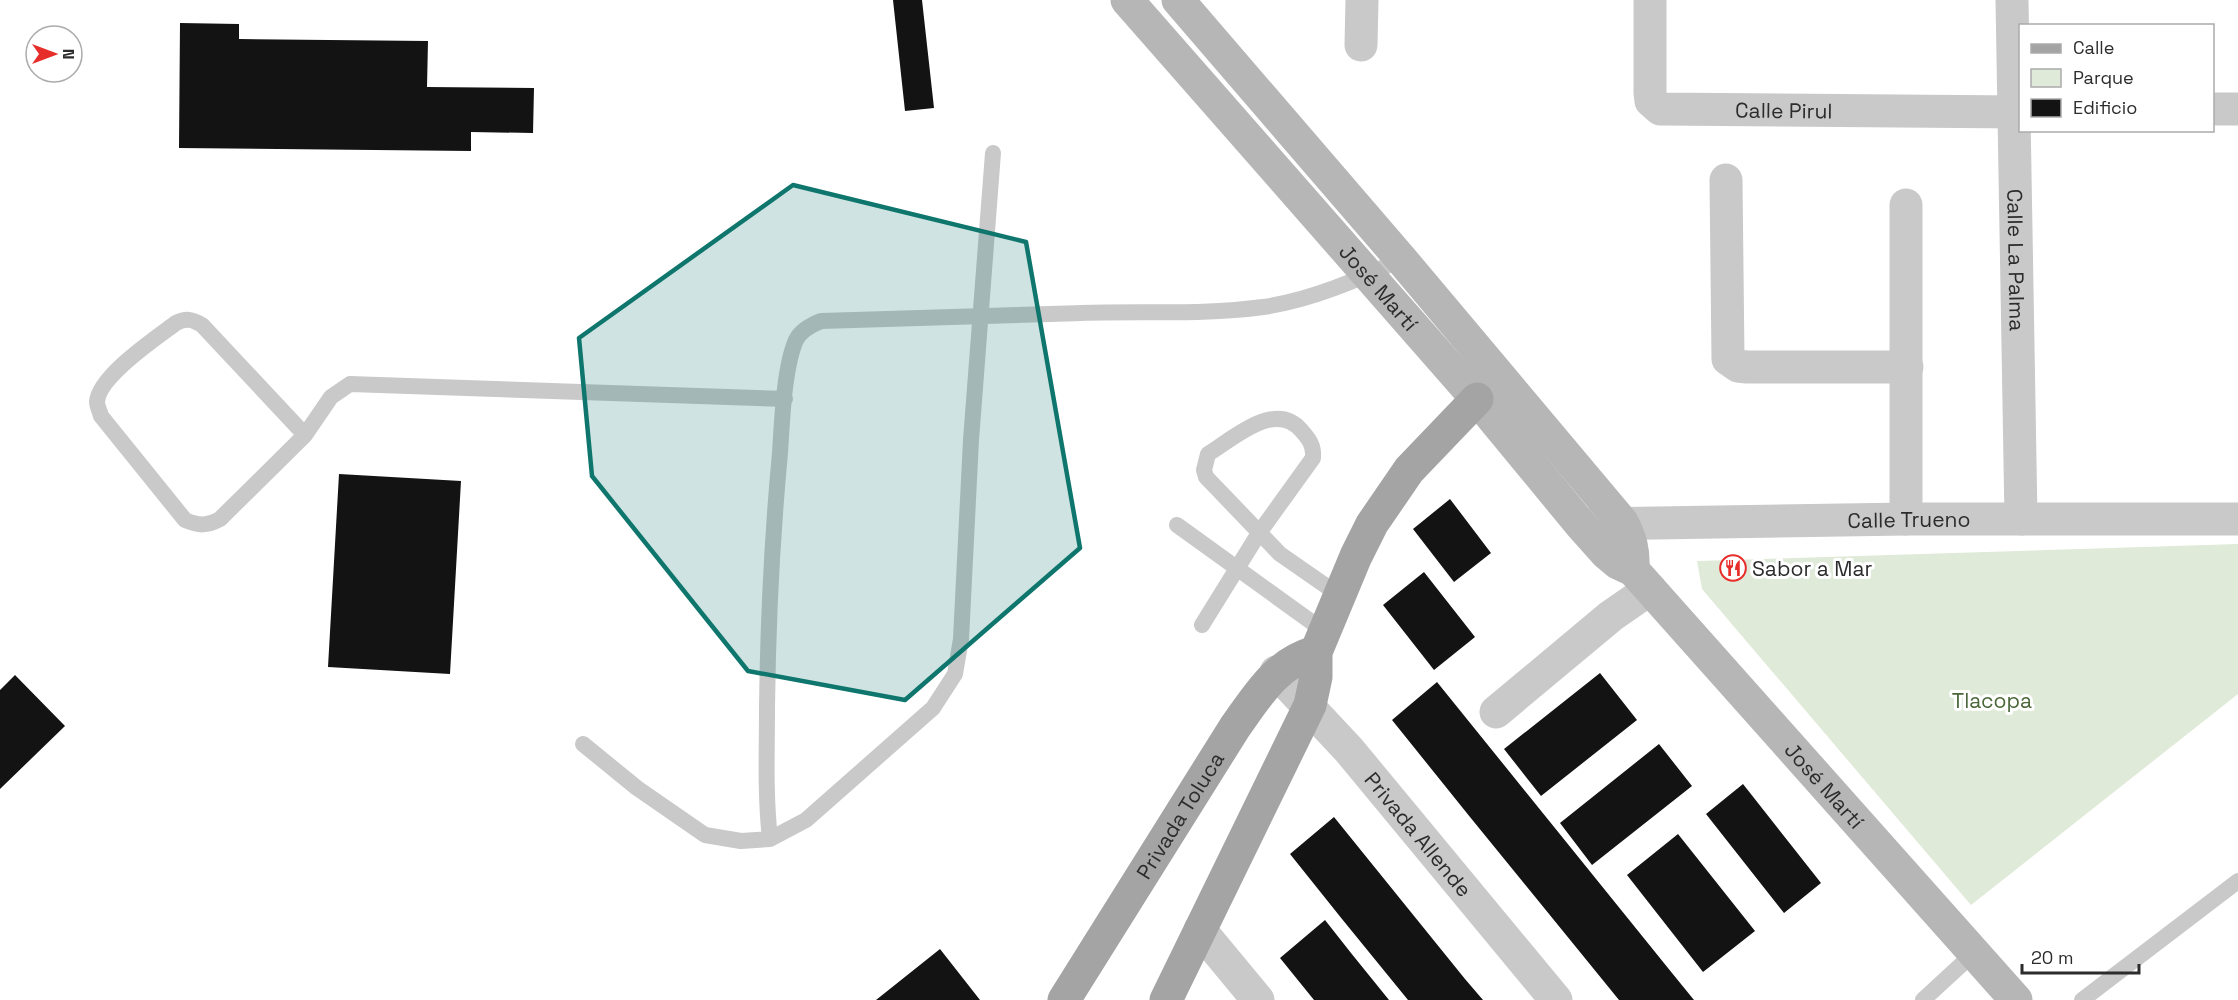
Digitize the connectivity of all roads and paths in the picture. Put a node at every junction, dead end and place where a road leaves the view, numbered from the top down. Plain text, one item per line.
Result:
1 (1127, 0) edge
2 (1178, 0) edge
3 (1362, 0) edge
4 (1650, 0) edge
5 (2012, 0) edge
6 (1361, 45) dead end
7 (2214, 109) edge
8 (2238, 109) edge
9 (2017, 112) edge
10 (993, 153) dead end
11 (1726, 180) dead end
12 (1906, 205) dead end
13 (1401, 259) junction
14 (1368, 275) junction
15 (982, 316) junction
16 (1907, 367) junction
17 (785, 399) junction
18 (1477, 399) junction
19 (305, 435) junction
20 (1905, 519) junction
21 (2021, 519) junction
22 (2238, 519) edge
23 (1622, 522) junction
24 (1177, 525) dead end
25 (1581, 525) junction
26 (1259, 533) junction
27 (1237, 569) junction
28 (1641, 580) junction
29 (1339, 595) junction
30 (1202, 625) dead end
31 (1320, 642) junction
32 (1276, 672) junction
33 (1310, 705) junction
34 (1496, 711) dead end
35 (583, 744) dead end
36 (770, 839) junction
37 (2238, 880) edge
38 (1200, 930) junction
39 (1975, 952) junction
40 (1064, 1000) edge
41 (1166, 1000) edge
42 (1258, 1000) edge
43 (1556, 1000) edge
44 (1923, 1000) edge
45 (2016, 1000) edge
46 (2082, 1000) edge

1 - 14 main road, José Martí
2 - 13 main road, José Martí
3 - 6 street
4 - 9 street, Calle Pirul
5 - 9 street, Calle La Palma
7 - 8 street
9 - 21 street, Calle La Palma
10 - 15 lane
11 - 16 street
12 - 16 street
13 - 14 lane
13 - 23 main road, José Martí
14 - 15 lane
14 - 18 main road, José Martí
15 - 17 lane
15 - 36 lane
16 - 20 street
17 - 19 lane
17 - 36 lane
18 - 25 main road, José Martí
18 - 29 main road
19 - 19 lane
20 - 21 street, Calle Trueno
20 - 23 street, Calle Trueno
21 - 22 street, Calle Trueno
23 - 25 street, Calle Trueno
23 - 28 main road, José Martí
24 - 27 lane
25 - 28 main road, José Martí
26 - 26 lane
26 - 27 lane
26 - 29 lane
27 - 30 lane
27 - 31 lane
28 - 34 street
28 - 39 main road, José Martí
29 - 31 main road
31 - 32 main road, Privada Toluca
31 - 33 main road
32 - 33 street, Privada Allende
32 - 40 main road, Privada Toluca
33 - 38 main road
33 - 43 street, Privada Allende
35 - 36 lane
37 - 46 lane
38 - 41 main road
38 - 42 street
39 - 44 lane
39 - 45 main road, José Martí

